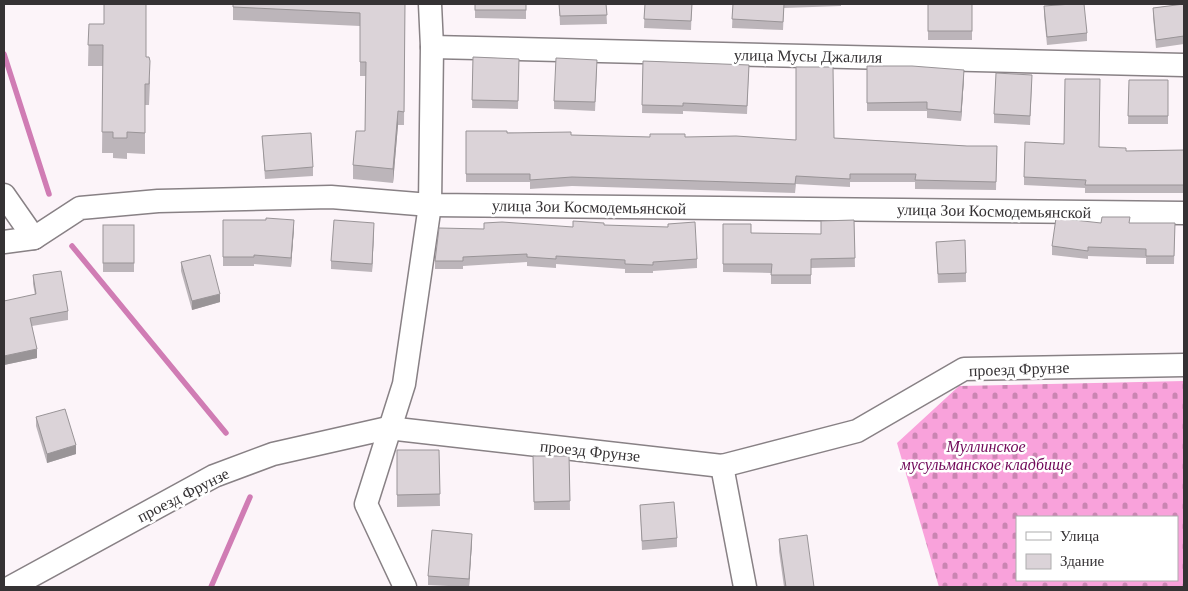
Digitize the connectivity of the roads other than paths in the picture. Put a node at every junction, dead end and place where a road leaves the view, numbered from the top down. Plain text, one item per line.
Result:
1 (430, 4) edge
2 (432, 48) junction
3 (1184, 65) edge
4 (4, 195) edge
5 (430, 205) junction
6 (1184, 213) edge
7 (34, 238) junction
8 (4, 242) edge
9 (1184, 365) edge
10 (388, 428) junction
11 (722, 466) junction
12 (11, 587) edge
13 (405, 587) edge
14 (745, 587) edge

1 - 2 street
2 - 3 street, улица Мусы Джалиля
2 - 5 street
4 - 7 street
5 - 6 street, улица Зои Космодемьянской
5 - 7 street, улица Зои Космодемьянской
5 - 10 street
7 - 8 street, улица Зои Космодемьянской
9 - 11 street, проезд Фрунзе
10 - 11 street, проезд Фрунзе
10 - 12 street, проезд Фрунзе
10 - 13 street
11 - 14 street

